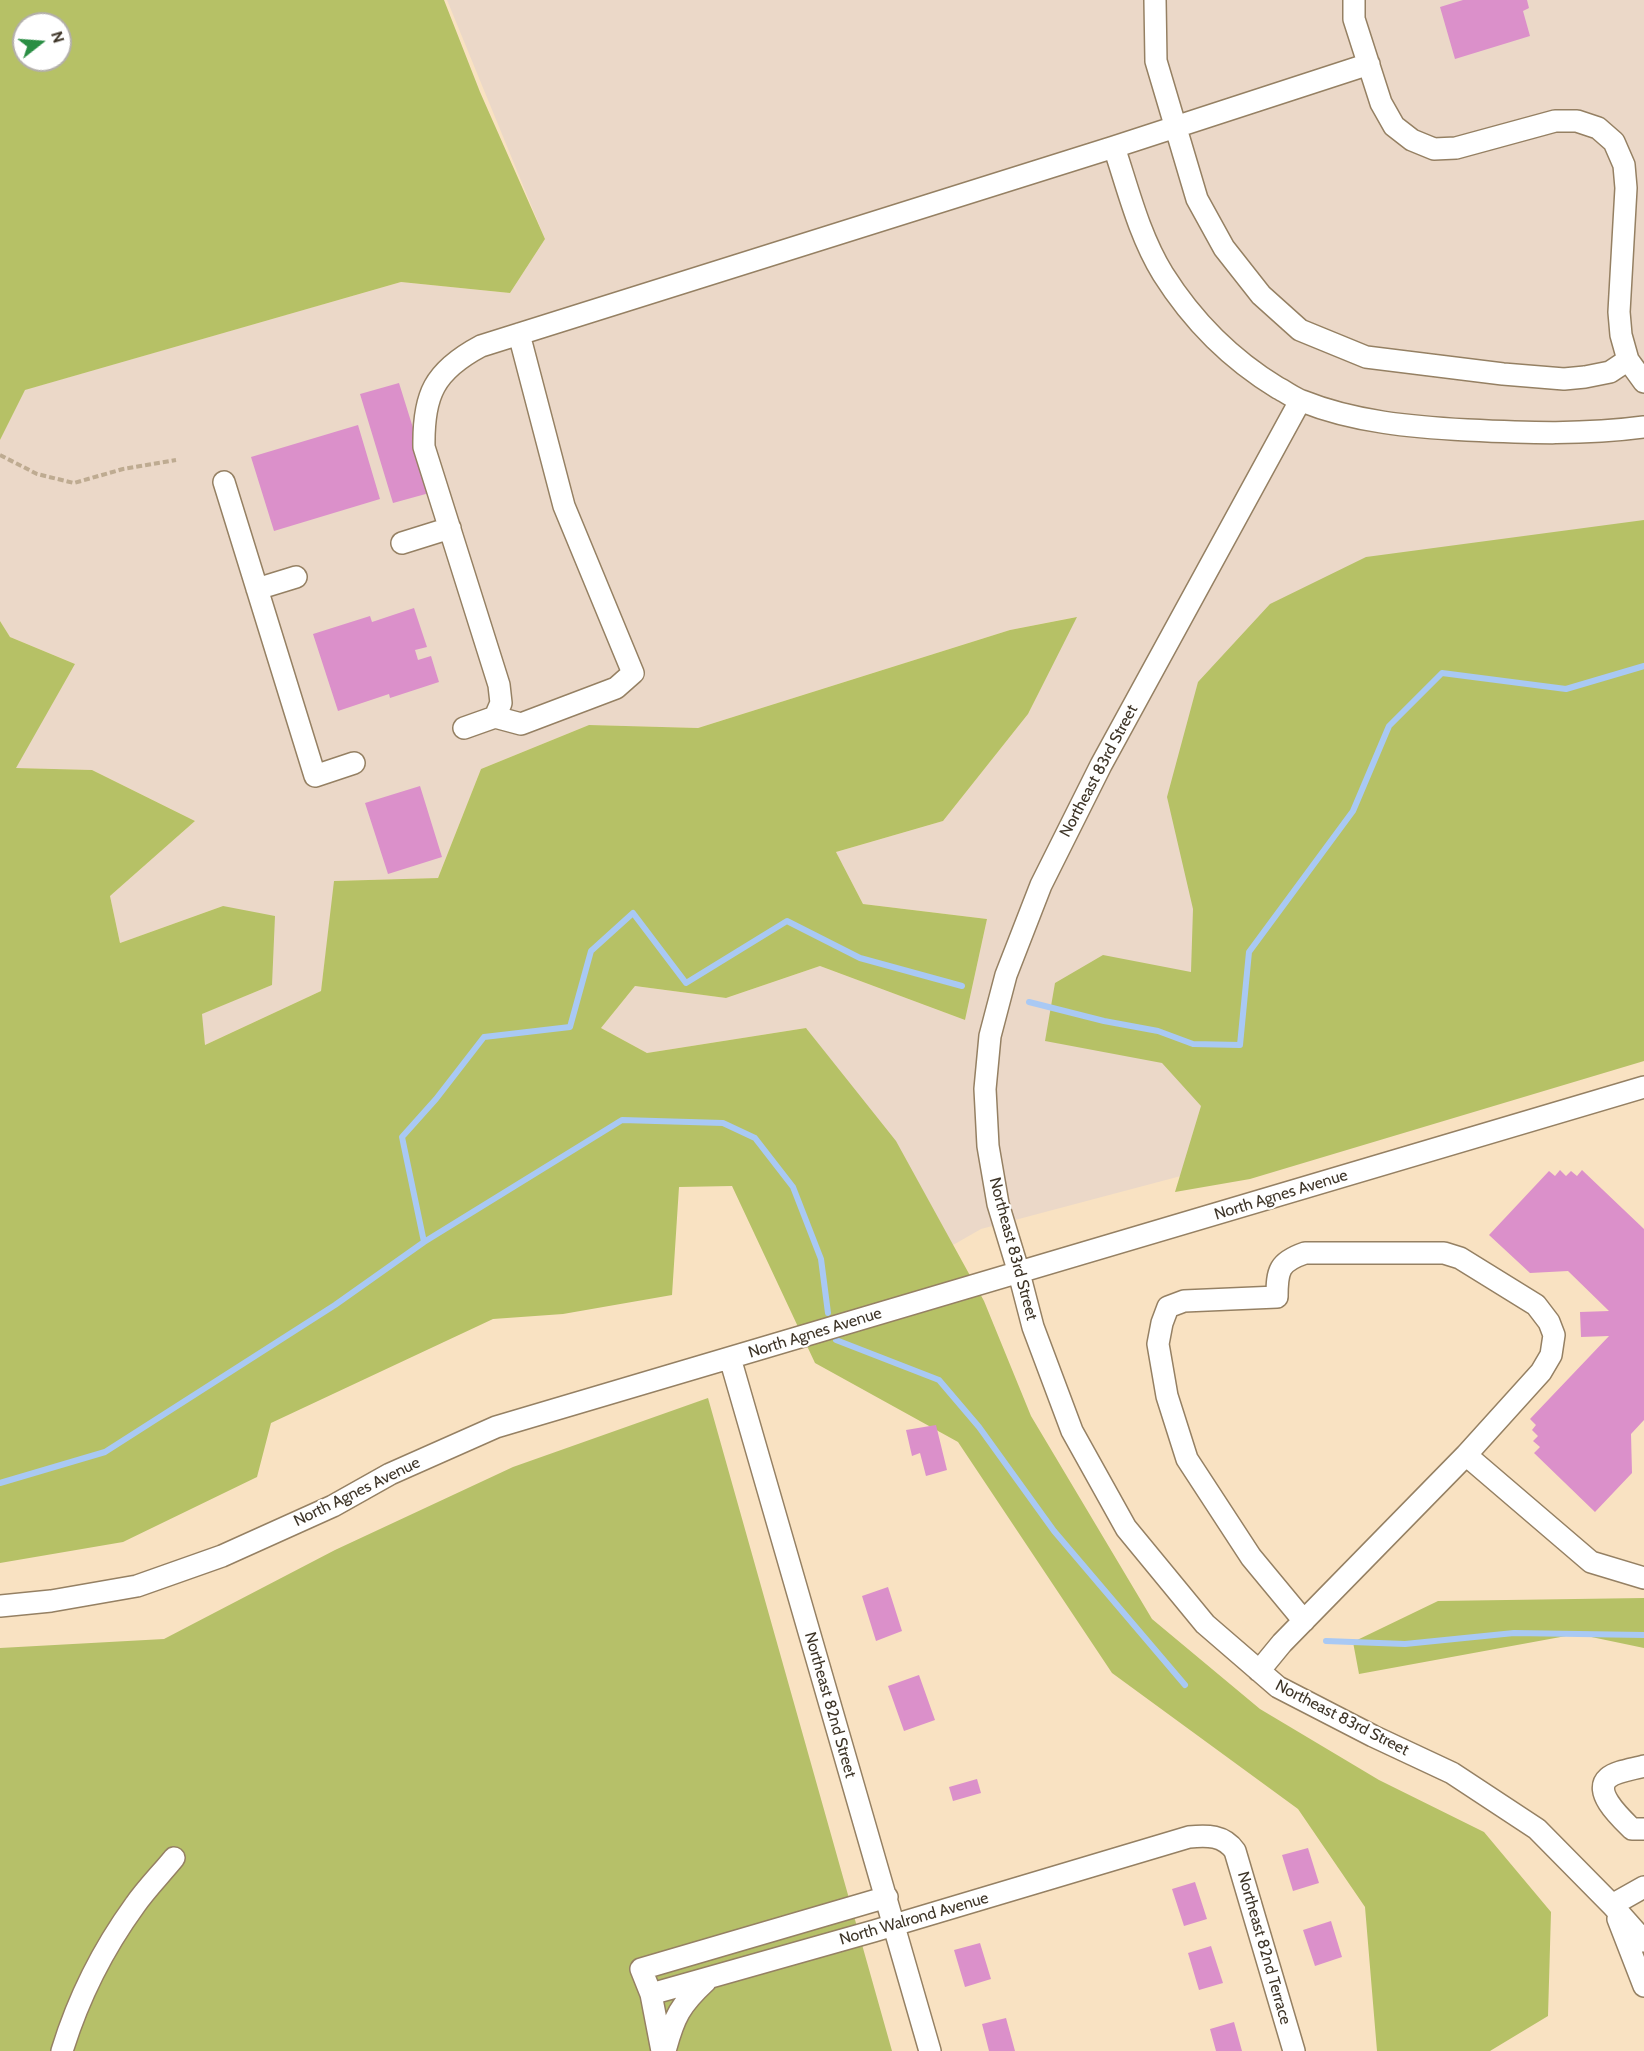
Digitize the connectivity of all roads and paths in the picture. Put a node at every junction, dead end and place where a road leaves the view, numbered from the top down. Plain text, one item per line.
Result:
1 (1155, 0) edge
2 (1354, 0) edge
3 (1369, 64) junction
4 (1175, 127) junction
5 (1114, 147) junction
6 (519, 334) junction
7 (1628, 360) junction
8 (1644, 382) edge
9 (1300, 401) junction
10 (1644, 427) edge
11 (0, 455) edge
12 (176, 460) dead end
13 (224, 482) dead end
14 (450, 528) junction
15 (402, 543) dead end
16 (296, 577) dead end
17 (257, 589) junction
18 (495, 717) junction
19 (465, 728) dead end
20 (354, 763) dead end
21 (1644, 1087) edge
22 (1019, 1273) junction
23 (730, 1358) junction
24 (1466, 1455) junction
25 (1644, 1578) edge
26 (0, 1606) edge
27 (1304, 1621) junction
28 (1259, 1671) junction
29 (1644, 1766) edge
30 (1644, 1829) edge
31 (1231, 1846) joint
32 (174, 1858) dead end
33 (1644, 1887) edge
34 (887, 1897) junction
35 (1612, 1905) junction
36 (895, 1925) junction
37 (1644, 1941) edge
38 (708, 1979) junction
39 (1644, 1986) edge
40 (651, 1994) junction
41 (62, 2051) edge
42 (664, 2051) edge
43 (930, 2051) edge
44 (1294, 2051) edge

1 - 4 street
2 - 3 street
3 - 4 street
3 - 7 street
4 - 5 street
4 - 7 street
5 - 6 street
5 - 9 street
6 - 14 street
6 - 18 street
7 - 8 street
9 - 10 street
9 - 22 street, Northeast 83rd Street
11 - 12 path
13 - 17 street
14 - 15 street
14 - 18 street
16 - 17 street
17 - 20 street
18 - 19 street
21 - 22 street, North Agnes Avenue
22 - 23 street, North Agnes Avenue
22 - 28 street, Northeast 83rd Street
23 - 26 street, North Agnes Avenue
23 - 34 street, Northeast 82nd Street
24 - 25 street
24 - 27 street
24 - 27 street
27 - 28 street
28 - 35 street, Northeast 83rd Street
29 - 30 street
31 - 36 street, North Walrond Avenue
31 - 44 street, Northeast 82nd Terrace
32 - 41 street
33 - 35 street
34 - 36 street, Northeast 82nd Street
34 - 40 street, North Walrond Avenue
35 - 37 street, Northeast 83rd Street
35 - 39 street, Northeast 83rd Street
36 - 38 street, North Walrond Avenue
36 - 43 street, Northeast 82nd Street
38 - 40 street, North Walrond Avenue
38 - 42 street
40 - 42 street

